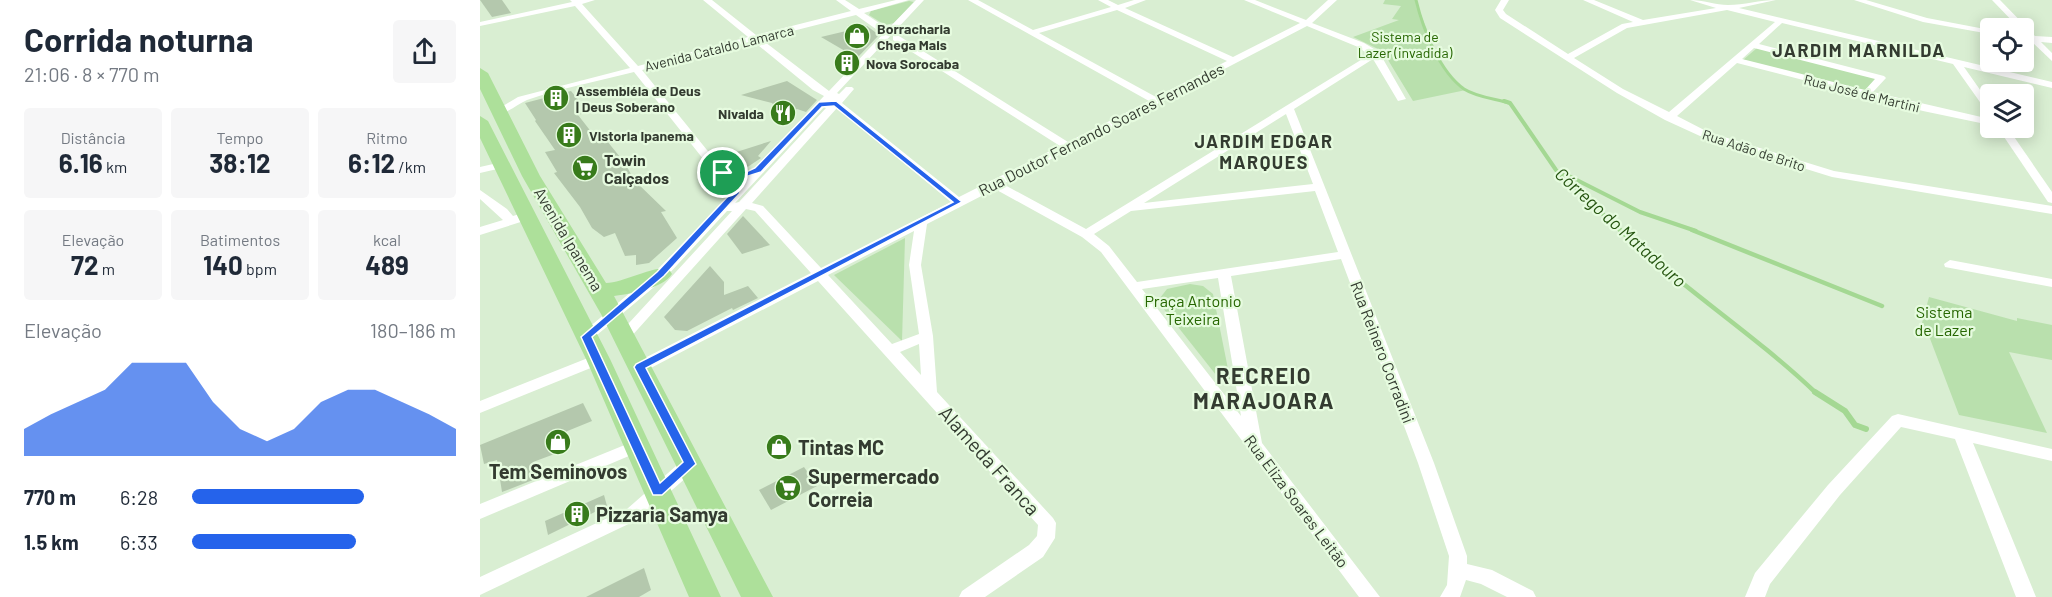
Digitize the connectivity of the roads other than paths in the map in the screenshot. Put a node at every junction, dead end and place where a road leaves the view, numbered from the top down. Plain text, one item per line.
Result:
1 (591, 0) edge
2 (708, 0) edge
3 (840, 0) edge
4 (890, 0) edge
5 (906, 0) edge
6 (922, 0) edge
7 (972, 0) edge
8 (1102, 0) edge
9 (1142, 0) edge
10 (1248, 0) edge
11 (1333, 0) edge
12 (1504, 0) edge
13 (1587, 0) edge
14 (1613, 0) edge
15 (1694, 0) edge
16 (1772, 0) edge
17 (1858, 0) edge
18 (1996, 0) edge
19 (1761, 1) edge
20 (575, 2) edge
21 (1117, 7) junction
22 (1724, 8) junction
23 (856, 10) junction
24 (2013, 18) edge
25 (1635, 21) junction
26 (1780, 21) junction
27 (1307, 23) junction
28 (480, 24) edge
29 (1980, 30) edge
30 (1031, 33) junction
31 (892, 36) junction
32 (753, 37) junction
33 (2034, 38) edge
34 (2052, 40) edge
35 (2034, 43) edge
36 (908, 45) junction
37 (1752, 45) junction
38 (886, 48) junction
39 (1376, 54) junction
40 (1568, 58) junction
41 (2052, 58) edge
42 (1232, 60) junction
43 (1735, 60) junction
44 (1957, 63) junction
45 (634, 68) junction
46 (480, 74) edge
47 (843, 83) junction
48 (2052, 85) edge
49 (816, 88) junction
50 (1867, 94) junction
51 (1980, 96) edge
52 (1401, 99) dead end
53 (1155, 100) junction
54 (829, 103) junction
55 (497, 104) junction
56 (1289, 109) junction
57 (847, 113) junction
58 (1669, 118) junction
59 (1980, 120) edge
60 (480, 121) edge
61 (2011, 138) edge
62 (1066, 145) junction
63 (502, 165) junction
64 (480, 170) edge
65 (758, 170) junction
66 (723, 173) junction
67 (994, 184) junction
68 (1320, 188) junction
69 (480, 193) edge
70 (736, 193) junction
71 (2052, 200) edge
72 (958, 202) junction
73 (743, 205) junction
74 (721, 209) junction
75 (1129, 209) junction
76 (2052, 210) edge
77 (518, 219) junction
78 (921, 223) junction
79 (480, 231) edge
80 (1086, 234) junction
81 (1345, 255) junction
82 (1950, 264) dead end
83 (1224, 273) junction
84 (660, 274) junction
85 (819, 275) junction
86 (2052, 283) edge
87 (1134, 286) junction
88 (600, 290) junction
89 (613, 314) junction
90 (624, 336) junction
91 (926, 336) junction
92 (592, 348) junction
93 (889, 351) junction
94 (640, 367) junction
95 (929, 394) junction
96 (480, 407) edge
97 (1961, 434) junction
98 (1255, 445) junction
99 (637, 446) junction
100 (2052, 455) edge
101 (690, 464) junction
102 (658, 492) junction
103 (480, 512) edge
104 (1458, 570) junction
105 (480, 586) edge
106 (705, 597) edge
107 (757, 597) edge
108 (969, 597) edge
109 (1371, 597) edge
110 (1450, 597) edge
111 (1526, 597) edge
112 (1755, 597) edge
113 (2026, 597) edge

1 - 20 street
2 - 32 street
3 - 23 street
4 - 23 street, Avenida Cataldo Lamarca
5 - 23 street, Avenida Cataldo Lamarca
6 - 31 street
7 - 30 street
8 - 21 street
9 - 21 street
10 - 27 street
11 - 27 street, Rua Doutor Fernando Soares Fernandes
12 - 40 street, Rua Adão de Brito
13 - 25 street
14 - 25 street
15 - 22 street
16 - 19 street
17 - 29 street
18 - 24 street
19 - 22 street
20 - 28 street
20 - 45 street
21 - 30 street
21 - 42 street
22 - 25 street
22 - 26 street
23 - 31 street
23 - 32 street, Avenida Cataldo Lamarca
25 - 40 street
26 - 37 street
26 - 44 street
27 - 39 street
27 - 42 street, Rua Doutor Fernando Soares Fernandes
30 - 53 street
31 - 36 street
31 - 38 street
31 - 47 street
32 - 45 street, Avenida Cataldo Lamarca
32 - 49 street
33 - 34 street
35 - 41 street
36 - 38 street
36 - 62 street
37 - 43 street
37 - 50 street
38 - 54 street
39 - 52 street
39 - 56 street
40 - 58 street, Rua Adão de Brito
42 - 53 street, Rua Doutor Fernando Soares Fernandes
43 - 50 street, Rua José de Martini
43 - 58 street
44 - 48 street
44 - 51 street
45 - 55 street, Avenida Cataldo Lamarca
45 - 55 street, Avenida Cataldo Lamarca
45 - 66 street
46 - 55 main road, Avenida Ipanema
47 - 49 street
47 - 54 street
49 - 54 street
50 - 59 street, Rua José de Martini
53 - 62 street, Rua Doutor Fernando Soares Fernandes
54 - 57 street
54 - 57 street
54 - 65 street
54 - 73 street
55 - 88 main road, Avenida Ipanema
56 - 68 street, Rua Reinero Corradini
56 - 75 street
57 - 72 street
58 - 76 street, Rua Adão de Brito
60 - 63 main road, Avenida Ipanema
61 - 71 street
62 - 67 street, Rua Doutor Fernando Soares Fernandes
63 - 64 street
63 - 77 main road, Avenida Ipanema
65 - 66 street
65 - 70 street
66 - 70 street
67 - 72 street, Rua Doutor Fernando Soares Fernandes
67 - 80 street, Rua Eliza Soares Leitão
68 - 75 street
68 - 81 street, Rua Reinero Corradini
69 - 77 street
70 - 74 street
72 - 78 street, Rua Doutor Fernando Soares Fernandes
73 - 74 street
73 - 85 street, Alameda Franca
73 - 90 street
74 - 84 street
75 - 80 street
77 - 79 street
77 - 92 main road, Avenida Ipanema
78 - 85 street, Rua Doutor Fernando Soares Fernandes
78 - 91 street, Alameda Franca
80 - 87 street, Rua Eliza Soares Leitão
81 - 83 street
81 - 104 street, Rua Reinero Corradini
82 - 86 street
83 - 87 street
83 - 98 street
84 - 88 main road
84 - 89 street
85 - 93 street, Alameda Franca
85 - 94 street, Rua Doutor Fernando Soares Fernandes
87 - 98 street, Rua Eliza Soares Leitão
88 - 89 main road, Avenida Ipanema
89 - 90 main road, Avenida Ipanema
89 - 92 street
90 - 94 main road, Avenida Ipanema
91 - 93 street
91 - 95 street, Alameda Franca
92 - 96 street
92 - 99 main road, Avenida Ipanema
93 - 95 street, Alameda Franca
94 - 101 main road, Avenida Ipanema
95 - 108 street, Alameda Franca
97 - 100 street
97 - 112 street
97 - 113 street
98 - 109 street, Rua Eliza Soares Leitão
99 - 102 main road, Avenida Ipanema
99 - 103 street
101 - 102 street
101 - 107 main road, Avenida Ipanema
102 - 105 street
102 - 106 main road, Avenida Ipanema
104 - 110 street, Rua Reinero Corradini
104 - 111 street

